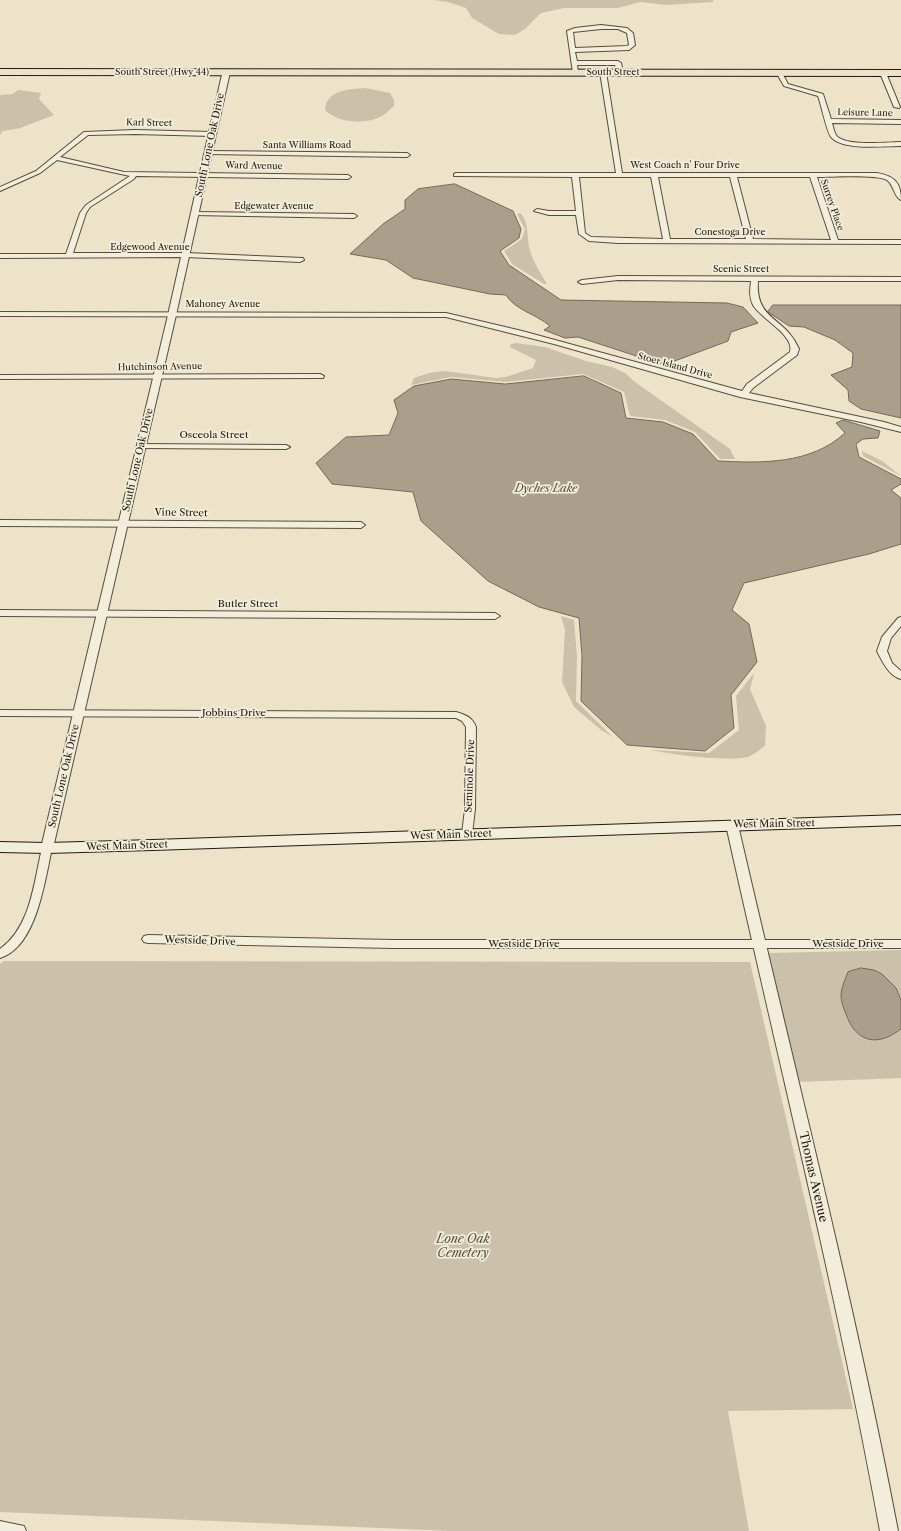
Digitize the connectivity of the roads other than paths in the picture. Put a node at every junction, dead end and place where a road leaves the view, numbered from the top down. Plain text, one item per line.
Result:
1 (572, 50) junction
2 (574, 68) junction
3 (0, 72) edge
4 (226, 72) junction
5 (325, 72) joint
6 (603, 72) junction
7 (620, 72) junction
8 (780, 72) junction
9 (883, 72) junction
10 (901, 72) edge
11 (897, 107) dead end
12 (828, 121) junction
13 (901, 122) edge
14 (212, 134) junction
15 (901, 144) edge
16 (208, 153) junction
17 (407, 155) dead end
18 (56, 158) junction
19 (134, 174) junction
20 (575, 174) junction
21 (619, 174) junction
22 (654, 174) junction
23 (733, 174) junction
24 (203, 175) junction
25 (456, 175) dead end
26 (813, 175) junction
27 (348, 177) dead end
28 (0, 189) edge
29 (901, 198) edge
30 (537, 211) dead end
31 (580, 213) junction
32 (195, 214) junction
33 (354, 216) dead end
34 (667, 241) junction
35 (750, 241) junction
36 (835, 242) junction
37 (901, 242) edge
38 (0, 256) edge
39 (69, 256) junction
40 (186, 256) junction
41 (300, 260) dead end
42 (755, 278) junction
43 (901, 279) edge
44 (582, 282) dead end
45 (0, 314) edge
46 (172, 314) junction
47 (446, 315) joint
48 (320, 376) dead end
49 (0, 377) edge
50 (157, 377) junction
51 (743, 394) junction
52 (901, 430) edge
53 (141, 446) junction
54 (286, 447) dead end
55 (0, 523) edge
56 (123, 523) junction
57 (361, 526) dead end
58 (0, 613) edge
59 (102, 613) junction
60 (495, 616) dead end
61 (901, 620) edge
62 (901, 676) edge
63 (0, 713) edge
64 (78, 713) junction
65 (467, 719) joint
66 (901, 820) edge
67 (732, 824) junction
68 (467, 834) junction
69 (0, 847) edge
70 (47, 848) junction
71 (148, 939) dead end
72 (758, 944) junction
73 (901, 944) edge
74 (0, 954) edge
75 (0, 1528) edge
76 (19, 1531) edge
77 (889, 1531) edge

1 - 1 street
1 - 2 street
2 - 5 main road, South Street
2 - 6 main road, South Street
2 - 7 street
3 - 4 main road, South Street (Hwy 44)
4 - 5 main road, South Street (Hwy 44)
4 - 14 street, South Lone Oak Drive
6 - 7 main road, South Street
6 - 21 street
7 - 8 main road, South Street
8 - 9 main road, South Street
8 - 12 street
9 - 10 main road, South Street
9 - 11 street
12 - 13 street, Leisure Lane
12 - 15 street
14 - 16 street, South Lone Oak Drive
14 - 18 street, Karl Street
16 - 17 street, Santa Williams Road
16 - 24 street, South Lone Oak Drive
18 - 19 street, Ward Avenue
18 - 28 street
19 - 24 street, Ward Avenue
19 - 39 street
20 - 21 street, West Coach n' Four Drive
20 - 25 street, West Coach n' Four Drive
20 - 31 street, Conestoga Drive
21 - 22 street, West Coach n' Four Drive
22 - 23 street, West Coach n' Four Drive
22 - 34 street
23 - 26 street, West Coach n' Four Drive
23 - 35 street
24 - 27 street, Ward Avenue
24 - 32 street, South Lone Oak Drive
26 - 29 street, West Coach n' Four Drive
26 - 36 street, Surrey Place
30 - 31 street
31 - 34 street, Conestoga Drive
32 - 33 street, Edgewater Avenue
32 - 40 street, South Lone Oak Drive
34 - 35 street, Conestoga Drive
35 - 36 street, Conestoga Drive
36 - 37 street, Conestoga Drive
38 - 39 street, Edgewood Avenue
39 - 40 street, Edgewood Avenue
40 - 41 street, Edgewood Avenue
40 - 46 street, South Lone Oak Drive
42 - 43 street, Scenic Street
42 - 44 street, Scenic Street
42 - 51 street
45 - 46 street, Mahoney Avenue
46 - 47 street, Mahoney Avenue
46 - 50 street, South Lone Oak Drive
47 - 51 street, Stoer Island Drive
48 - 50 street, Hutchinson Avenue
49 - 50 street, Hutchinson Avenue
50 - 53 street, South Lone Oak Drive
51 - 52 street, Stoer Island Drive
53 - 54 street, Osceola Street
53 - 56 street, South Lone Oak Drive
55 - 56 street, Vine Street
56 - 57 street, Vine Street
56 - 59 street, South Lone Oak Drive
58 - 59 street, Butler Street
59 - 60 street, Butler Street
59 - 64 street, South Lone Oak Drive
61 - 62 street
63 - 64 street, Jobbins Drive
64 - 65 street, Jobbins Drive
64 - 70 street, South Lone Oak Drive
65 - 68 street, Seminole Drive
66 - 67 main road, West Main Street
67 - 68 main road, West Main Street
67 - 72 street, Thomas Avenue
68 - 70 main road, West Main Street
69 - 70 main road, West Main Street
70 - 74 street
71 - 72 street, Westside Drive
72 - 73 street, Westside Drive
72 - 77 street, Thomas Avenue
75 - 76 street

